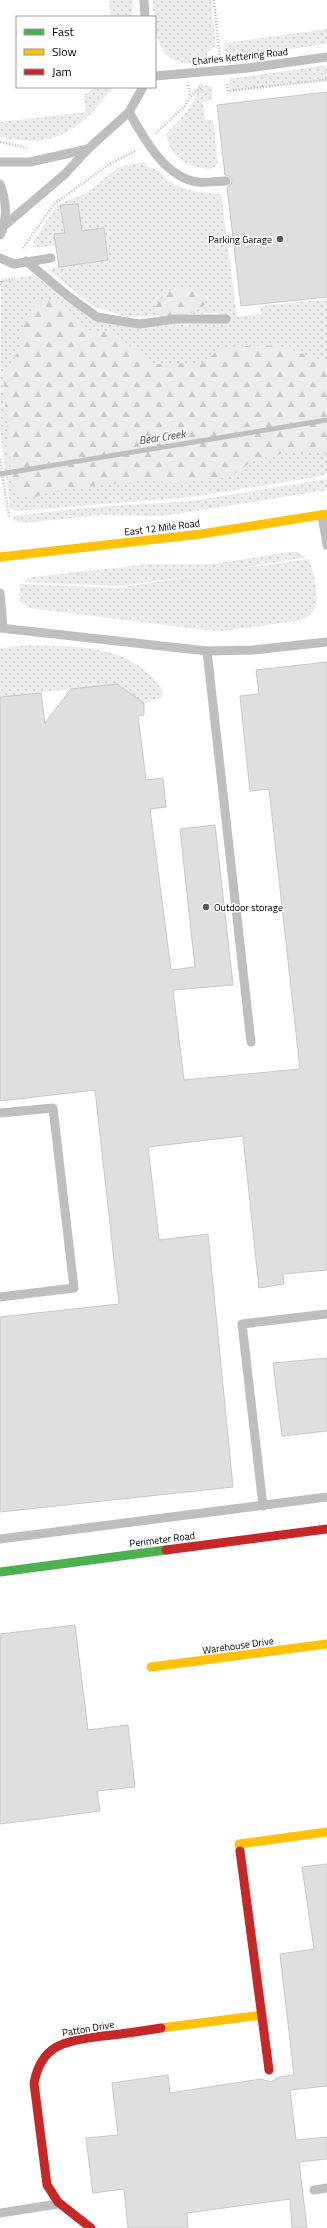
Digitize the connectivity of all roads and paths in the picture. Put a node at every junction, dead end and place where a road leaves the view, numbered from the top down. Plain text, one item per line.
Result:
1 (144, 0) edge
2 (214, 0) edge
3 (145, 16) edge
4 (327, 57) edge
5 (220, 60) dead end
6 (156, 76) edge
7 (141, 88) edge
8 (129, 112) junction
9 (0, 142) edge
10 (34, 147) dead end
11 (88, 149) junction
12 (0, 162) edge
13 (226, 181) dead end
14 (0, 184) edge
15 (4, 225) junction
16 (0, 235) edge
17 (0, 258) edge
18 (51, 258) dead end
19 (26, 261) junction
20 (226, 319) dead end
21 (0, 459) edge
22 (325, 514) edge
23 (9, 517) dead end
24 (327, 545) edge
25 (0, 557) edge
26 (0, 593) edge
27 (2, 628) edge
28 (327, 642) edge
29 (207, 651) junction
30 (251, 1042) dead end
31 (0, 1113) edge
32 (0, 1297) edge
33 (327, 1314) edge
34 (327, 1497) edge
35 (263, 1506) junction
36 (327, 1529) edge
37 (0, 1539) edge
38 (0, 1572) edge
39 (327, 1644) edge
40 (151, 1667) dead end
41 (327, 1832) edge
42 (262, 2015) junction
43 (269, 2070) dead end
44 (327, 2188) edge
45 (314, 2190) dead end
46 (61, 2204) junction
47 (0, 2213) edge
48 (91, 2228) edge

1 - 3 lane
2 - 5 path
4 - 6 lane, Charles Kettering Road
7 - 8 lane
8 - 11 lane
8 - 13 lane
9 - 10 path
11 - 12 lane
11 - 15 lane
14 - 15 lane
15 - 16 lane
17 - 19 lane
18 - 19 lane
19 - 20 lane
21 - 23 path
22 - 24 lane
22 - 25 street, East 12 Mile Road
26 - 27 lane
27 - 29 lane
28 - 29 lane
29 - 30 lane
31 - 32 lane
33 - 35 lane
34 - 35 lane
35 - 37 lane
36 - 38 street, Perimeter Road
39 - 40 street, Warehouse Drive
41 - 42 street
42 - 43 street
42 - 46 street, Patton Drive
44 - 45 lane
46 - 47 lane
46 - 48 street, Patton Drive

